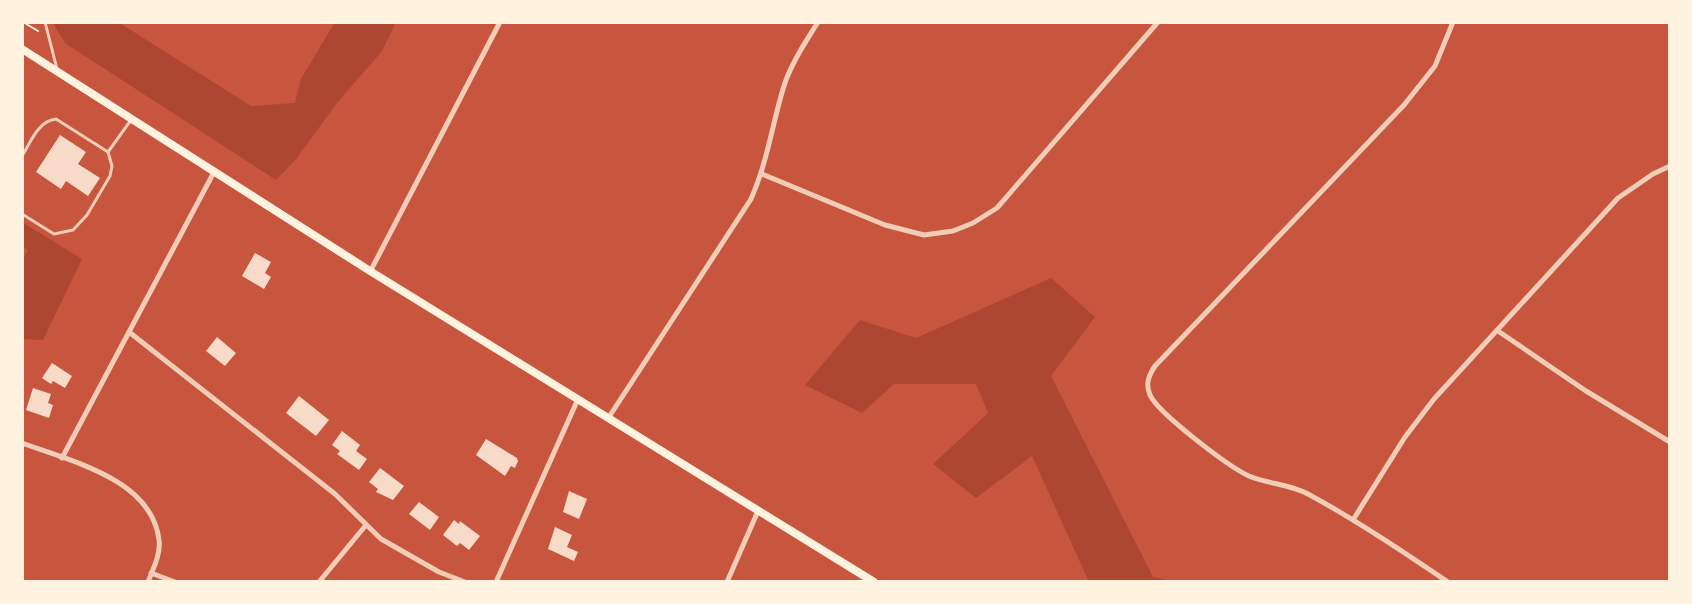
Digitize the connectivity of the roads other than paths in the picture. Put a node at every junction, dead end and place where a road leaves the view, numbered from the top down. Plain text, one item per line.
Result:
1 (45, 22) edge
2 (500, 22) edge
3 (818, 22) edge
4 (1158, 22) edge
5 (1453, 22) edge
6 (22, 49) edge
7 (58, 72) junction
8 (131, 120) junction
9 (108, 152) junction
10 (22, 156) edge
11 (1670, 166) edge
12 (214, 172) junction
13 (762, 174) junction
14 (22, 214) edge
15 (370, 271) junction
16 (1498, 331) junction
17 (129, 332) junction
18 (579, 398) junction
19 (609, 417) junction
20 (1670, 442) edge
21 (22, 443) edge
22 (62, 458) junction
23 (758, 510) junction
24 (1353, 520) junction
25 (366, 525) junction
26 (151, 573) junction
27 (148, 582) edge
28 (175, 582) edge
29 (319, 582) edge
30 (465, 582) edge
31 (496, 582) edge
32 (727, 582) edge
33 (873, 582) edge
34 (1448, 582) edge

1 - 7 lane
2 - 15 street
3 - 13 street
4 - 13 street
5 - 24 street
6 - 7 main road
7 - 8 main road
8 - 9 lane
8 - 12 main road
9 - 10 lane
9 - 14 lane
11 - 16 street
12 - 15 main road
12 - 17 street
13 - 19 street
15 - 18 main road
16 - 20 street
16 - 24 street
17 - 22 street
17 - 25 street
18 - 19 main road
18 - 31 street
19 - 23 main road
21 - 22 street
22 - 26 street
23 - 32 street
23 - 33 main road
24 - 34 street
25 - 29 street
25 - 30 street
26 - 27 street
26 - 28 street

